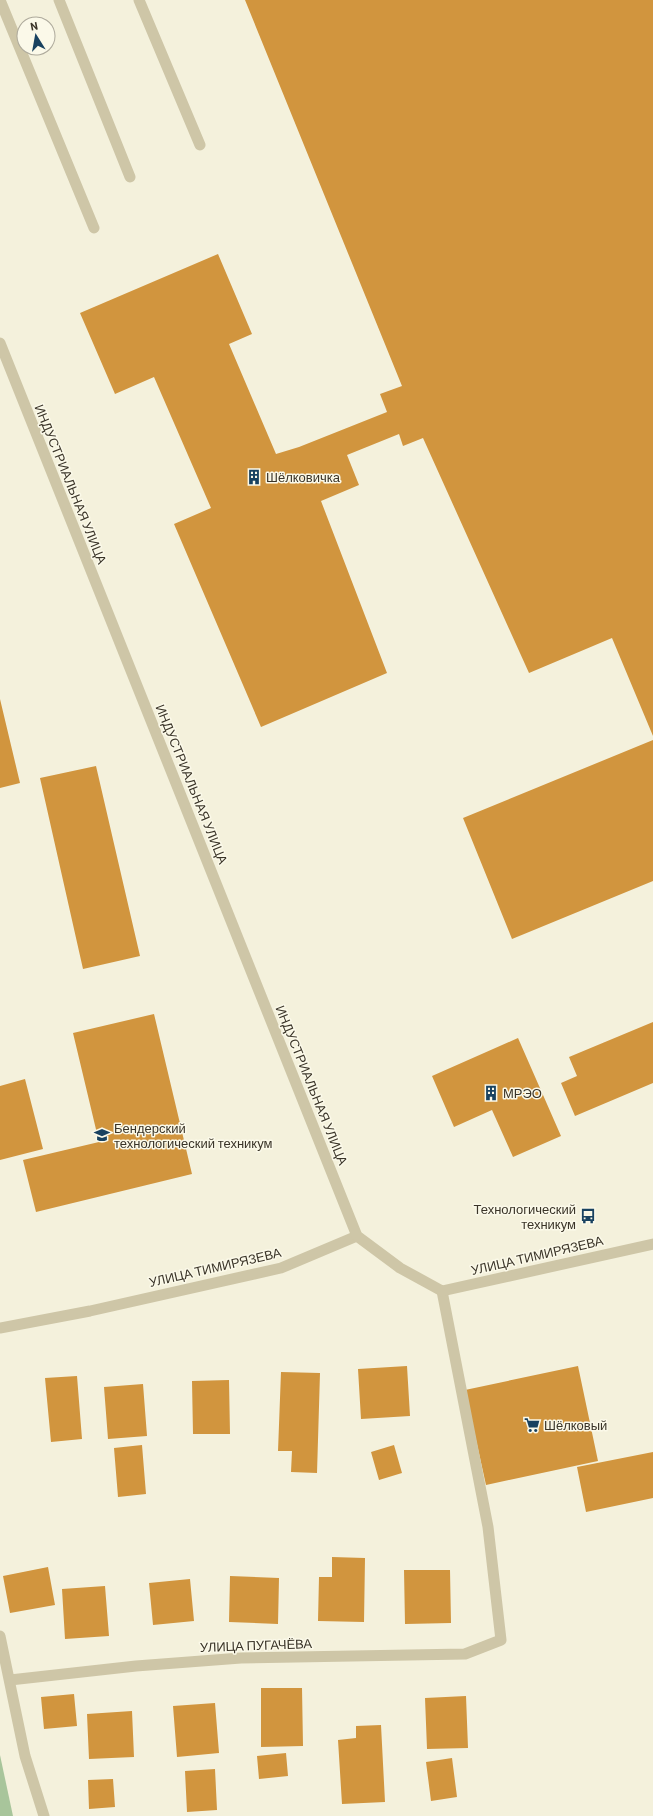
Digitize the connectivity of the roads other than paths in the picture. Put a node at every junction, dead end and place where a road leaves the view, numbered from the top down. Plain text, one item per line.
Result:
1 (0, 0) edge
2 (59, 0) edge
3 (139, 0) edge
4 (200, 145) dead end
5 (130, 177) dead end
6 (94, 228) dead end
7 (0, 343) edge
8 (357, 1236) junction
9 (653, 1244) edge
10 (442, 1291) junction
11 (0, 1328) edge
12 (0, 1636) edge
13 (10, 1680) junction
14 (44, 1816) edge

1 - 6 street
2 - 5 street
3 - 4 street
7 - 8 street, ИНДУСТРИАЛЬНАЯ УЛИЦА
8 - 10 street
8 - 11 street, УЛИЦА ТИМИРЯЗЕВА
9 - 10 street, УЛИЦА ТИМИРЯЗЕВА
10 - 13 street, УЛИЦА ПУГАЧЁВА
12 - 13 street
13 - 14 street

